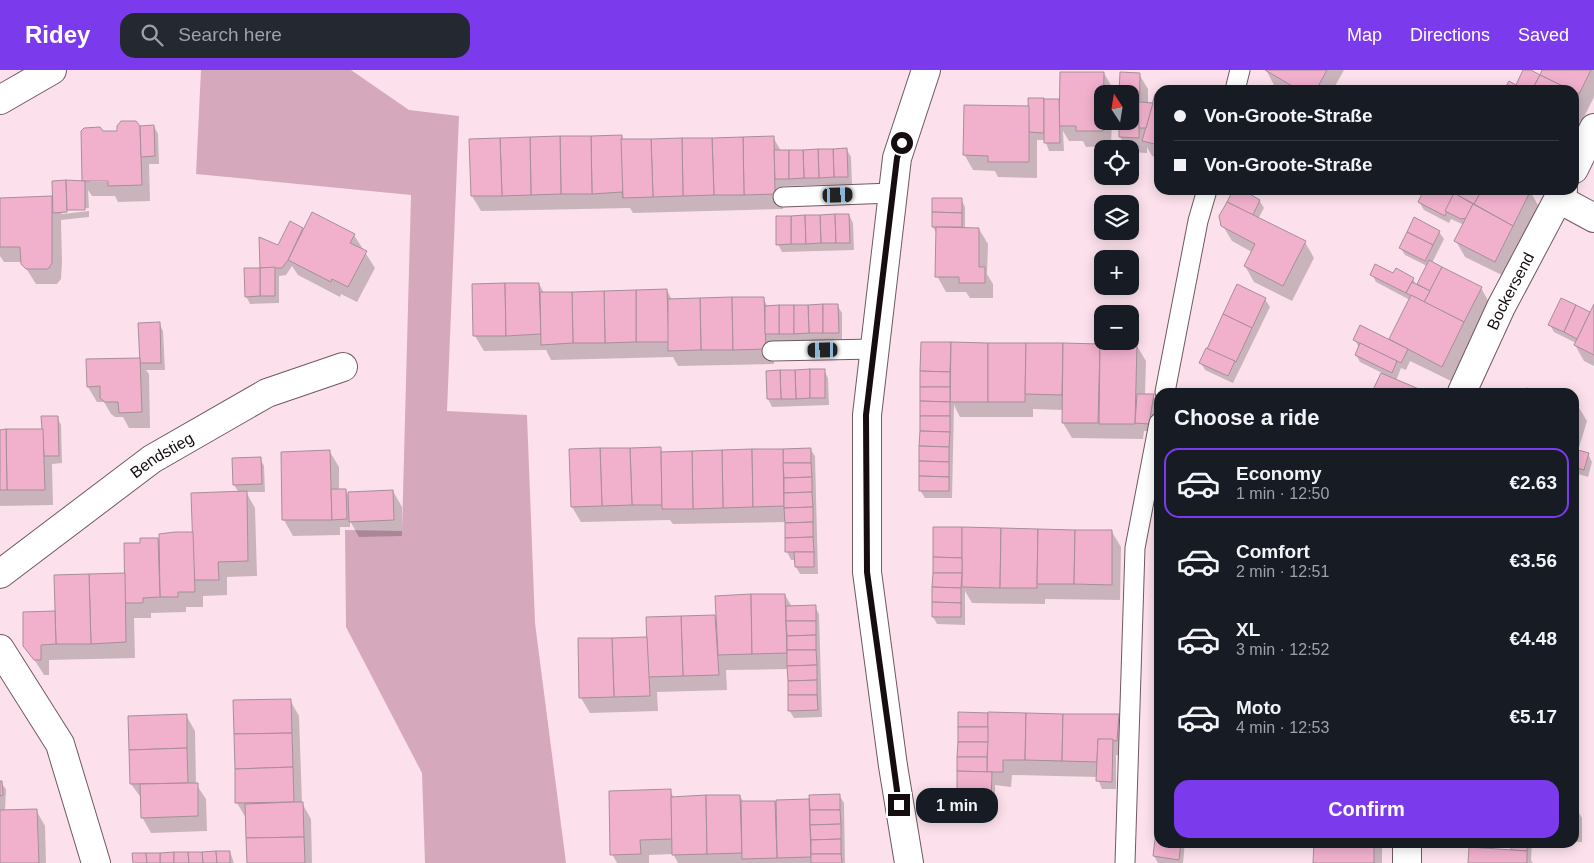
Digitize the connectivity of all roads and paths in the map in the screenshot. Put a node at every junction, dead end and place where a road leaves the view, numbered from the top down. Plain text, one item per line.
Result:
1 (52, 70) edge
2 (926, 70) edge
3 (1240, 70) edge
4 (1236, 85) edge
5 (0, 100) edge
6 (1594, 128) edge
7 (1579, 159) edge
8 (893, 193) junction
9 (1206, 195) edge
10 (1560, 195) edge
11 (1562, 195) edge
12 (783, 197) dead end
13 (1594, 218) edge
14 (875, 349) junction
15 (772, 351) dead end
16 (343, 368) dead end
17 (1165, 388) edge
18 (1464, 388) edge
19 (1154, 449) edge
20 (0, 574) edge
21 (0, 649) edge
22 (1407, 848) edge
23 (96, 863) edge
24 (909, 863) edge
25 (1125, 863) edge
26 (1407, 863) edge

1 - 5 street
2 - 8 street
3 - 4 lane
6 - 7 street
8 - 12 lane
8 - 14 street
9 - 17 lane
10 - 18 street, Bockersend
11 - 13 street
14 - 15 lane
14 - 24 street
16 - 20 street, Bendstieg
19 - 25 lane
21 - 23 street
22 - 26 street

